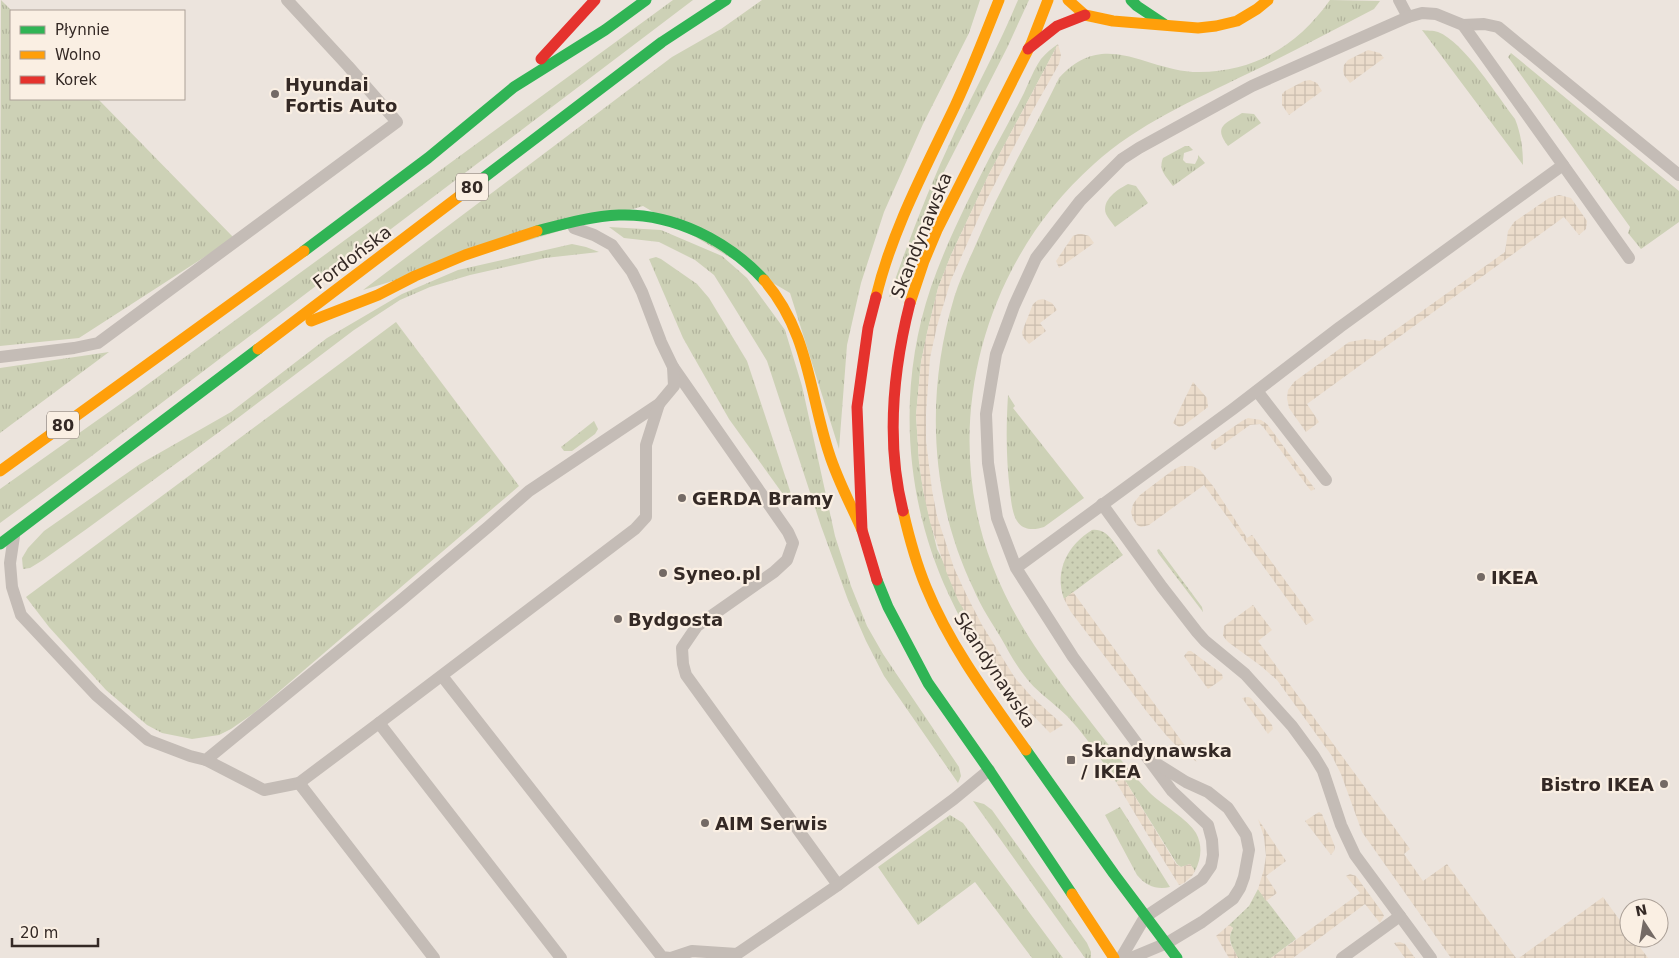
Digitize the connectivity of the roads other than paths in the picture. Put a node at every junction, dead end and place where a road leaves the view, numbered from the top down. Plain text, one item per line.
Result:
1 (287, 0) edge
2 (595, 0) edge
3 (646, 0) edge
4 (726, 0) edge
5 (999, 0) edge
6 (1048, 0) edge
7 (1068, 0) edge
8 (1131, 0) edge
9 (1268, 0) edge
10 (1399, 0) edge
11 (1085, 14) junction
12 (1408, 17) junction
13 (1166, 25) junction
14 (1463, 25) junction
15 (1028, 49) junction
16 (514, 87) junction
17 (1563, 165) junction
18 (1675, 172) edge
19 (563, 224) junction
20 (1629, 258) dead end
21 (282, 332) junction
22 (0, 357) edge
23 (673, 367) junction
24 (1257, 391) junction
25 (659, 404) junction
26 (0, 471) edge
27 (1326, 480) dead end
28 (1102, 504) junction
29 (862, 530) junction
30 (14, 533) junction
31 (0, 544) edge
32 (1016, 568) junction
33 (442, 676) junction
34 (379, 723) junction
35 (1148, 758) junction
36 (206, 760) junction
37 (989, 770) junction
38 (299, 783) junction
39 (838, 885) junction
40 (1400, 916) junction
41 (1145, 917) junction
42 (1167, 944) junction
43 (434, 958) edge
44 (561, 958) edge
45 (671, 958) edge
46 (1114, 958) edge
47 (1121, 958) edge
48 (1132, 958) edge
49 (1177, 958) edge
50 (1342, 958) edge
51 (1431, 958) edge

1 - 22 lane
2 - 16 main road
3 - 16 main road, Fordońska / 80
4 - 21 main road, Fordońska / 80
5 - 29 main road, Skandynawska
6 - 15 main road, Skandynawska
7 - 11 main road
8 - 13 main road
9 - 13 main road
10 - 12 lane
11 - 13 main road
11 - 15 main road
12 - 14 lane
12 - 32 lane
14 - 17 lane
14 - 18 lane
15 - 41 main road, Skandynawska
16 - 26 main road, Fordońska / 80
17 - 20 lane
17 - 24 lane
19 - 21 main road
19 - 23 lane
19 - 29 main road
21 - 30 main road, Fordońska / 80
23 - 25 lane
23 - 39 lane
24 - 27 lane
24 - 28 lane
25 - 33 lane
25 - 36 lane
28 - 32 lane
28 - 40 lane
29 - 37 main road, Skandynawska
30 - 31 main road, Fordońska / 80
30 - 36 lane
32 - 35 lane
33 - 34 lane
33 - 45 lane
34 - 38 lane
34 - 44 lane
35 - 41 lane
35 - 42 lane
36 - 38 lane
37 - 39 lane
37 - 46 main road, Skandynawska
38 - 43 lane
39 - 45 lane
40 - 50 lane
40 - 51 lane
41 - 42 main road, Skandynawska
41 - 47 lane
42 - 48 lane
42 - 49 main road, Skandynawska

